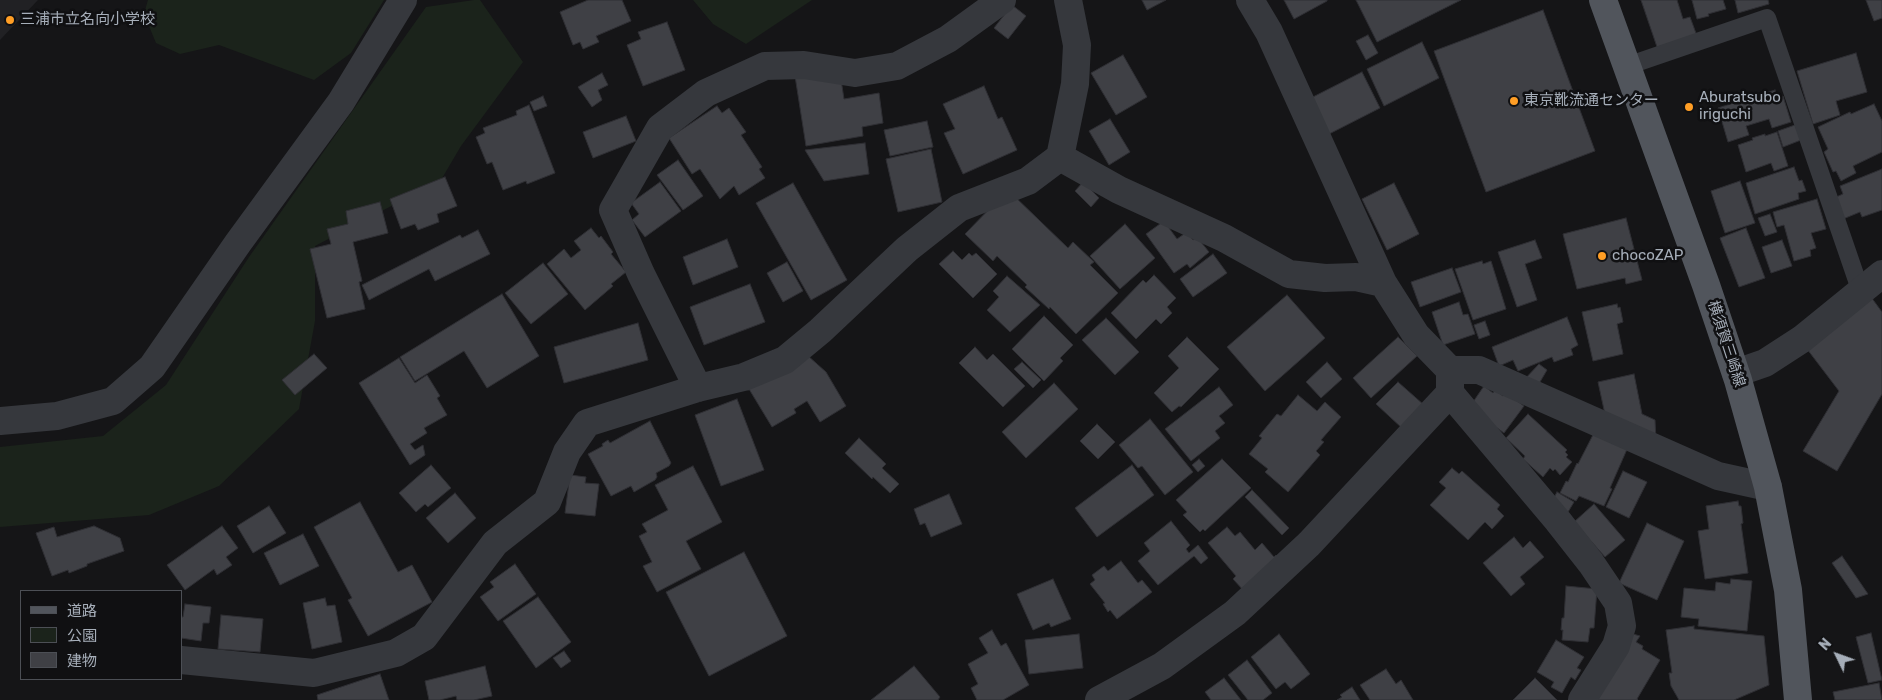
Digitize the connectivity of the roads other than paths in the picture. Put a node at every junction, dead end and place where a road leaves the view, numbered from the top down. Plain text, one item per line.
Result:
1 (403, 0) edge
2 (1002, 0) edge
3 (1068, 0) edge
4 (1250, 0) edge
5 (1603, 0) edge
6 (1627, 66) junction
7 (1060, 157) junction
8 (1882, 274) edge
9 (1383, 283) junction
10 (1861, 292) junction
11 (1736, 373) junction
12 (1450, 382) junction
13 (698, 388) junction
14 (0, 421) edge
15 (1768, 487) junction
16 (182, 660) edge
17 (1099, 700) edge
18 (1582, 700) edge
19 (1798, 700) edge

1 - 14 street
2 - 13 street
3 - 7 street
4 - 9 street
5 - 6 main road, 横須賀三崎線
6 - 10 lane
6 - 11 main road, 横須賀三崎線
7 - 9 street
7 - 13 street
8 - 10 street
9 - 12 street
10 - 11 street
11 - 15 main road, 横須賀三崎線
12 - 15 street
12 - 17 street
12 - 18 street
13 - 16 street
15 - 19 main road, 横須賀三崎線

